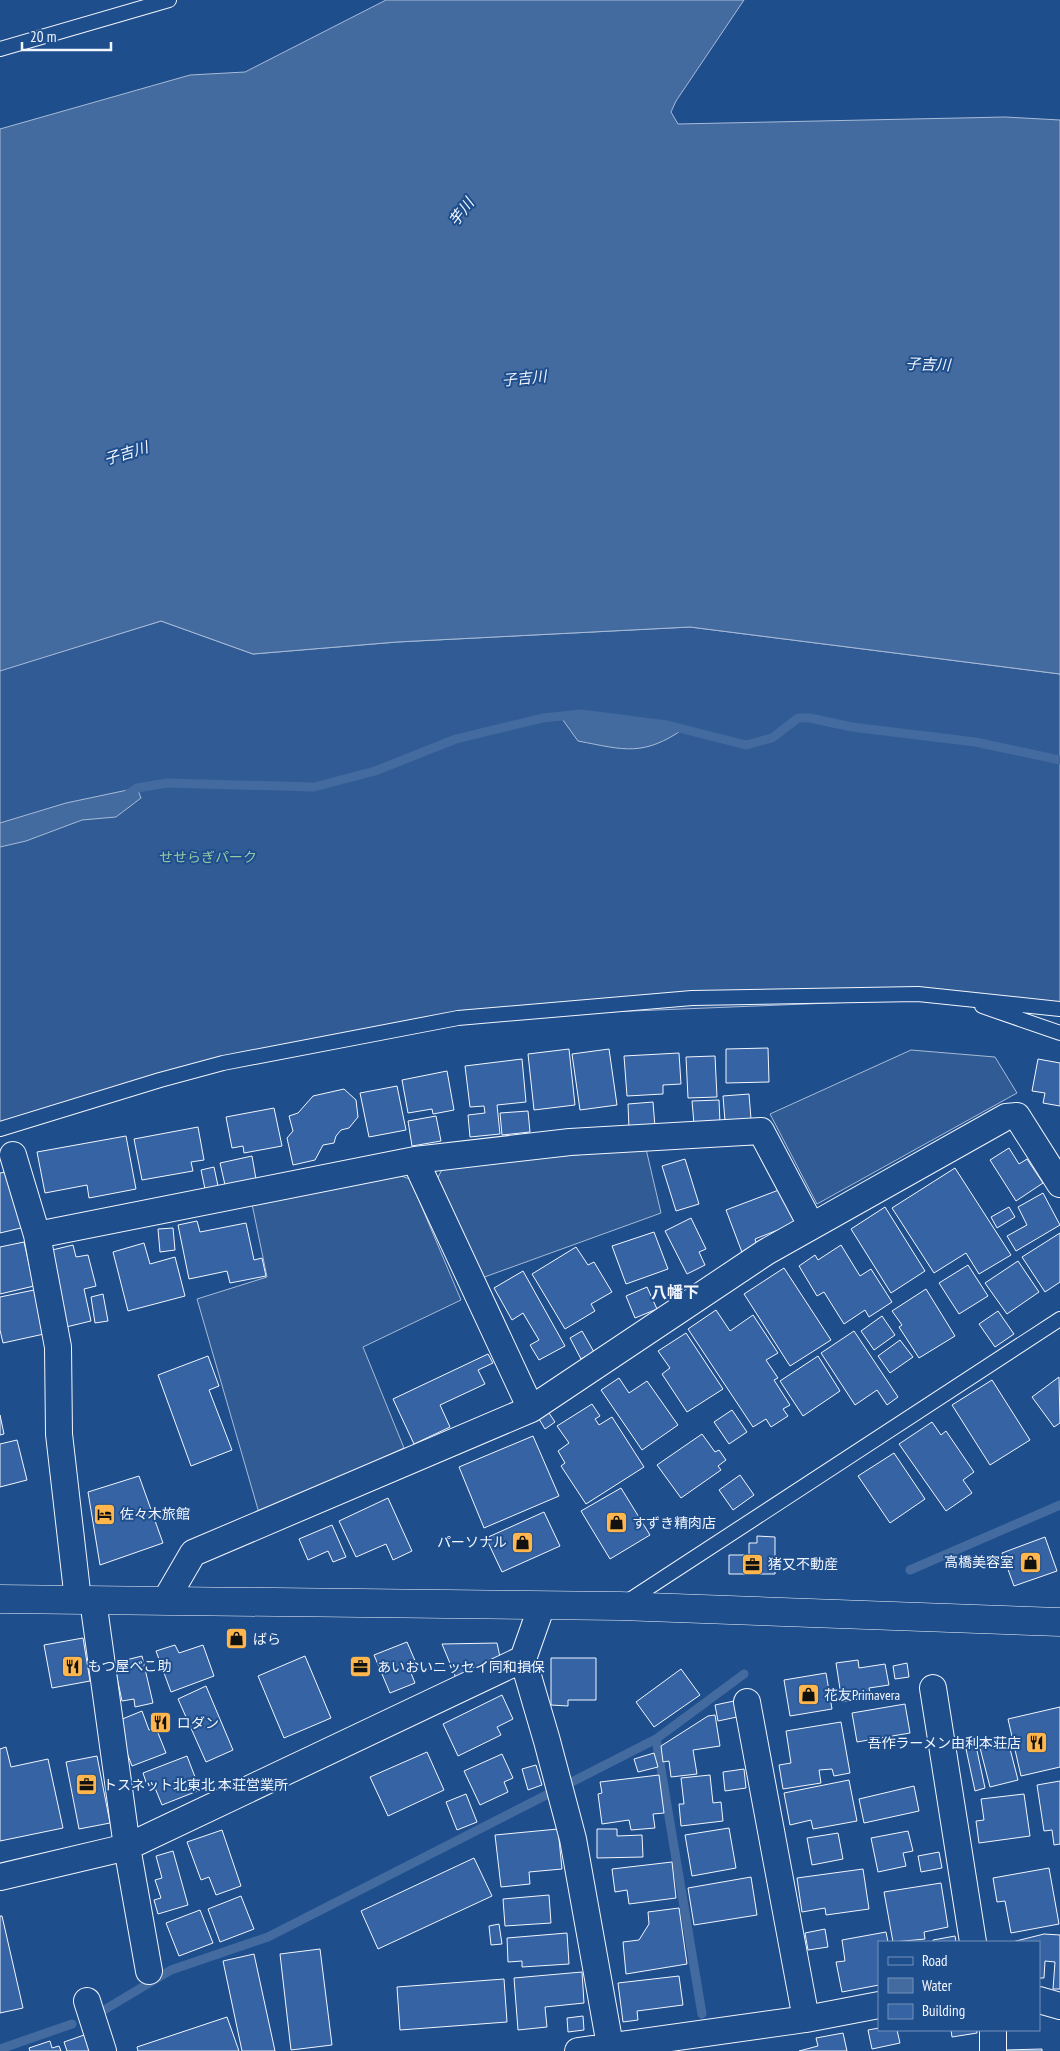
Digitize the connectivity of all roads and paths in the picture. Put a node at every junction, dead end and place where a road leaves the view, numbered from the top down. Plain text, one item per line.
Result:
1 (169, 0) edge
2 (0, 49) edge
3 (955, 998) junction
4 (1060, 1009) edge
5 (1060, 1033) edge
6 (0, 1129) edge
7 (13, 1155) dead end
8 (415, 1160) junction
9 (1060, 1184) edge
10 (812, 1225) junction
11 (37, 1234) junction
12 (1060, 1318) edge
13 (531, 1409) junction
14 (0, 1599) edge
15 (85, 1600) junction
16 (165, 1601) junction
17 (542, 1605) junction
18 (620, 1606) junction
19 (1060, 1622) edge
20 (523, 1659) junction
21 (933, 1688) dead end
22 (747, 1702) dead end
23 (127, 1847) junction
24 (0, 1876) edge
25 (973, 1941) edge
26 (149, 1971) dead end
27 (1040, 2000) edge
28 (87, 2001) dead end
29 (878, 2005) edge
30 (1060, 2006) edge
31 (806, 2019) junction
32 (993, 2031) edge
33 (611, 2049) edge
34 (103, 2051) edge
35 (578, 2051) edge
36 (993, 2051) edge

1 - 2 lane
3 - 4 lane
3 - 5 lane
3 - 6 lane
7 - 11 street
8 - 10 street
8 - 11 street
8 - 13 street
9 - 10 street
10 - 13 street
11 - 15 street
12 - 18 lane
13 - 16 street
14 - 15 street
15 - 16 street
15 - 23 street
16 - 17 street
17 - 18 street
17 - 20 street
18 - 19 street
20 - 23 street
20 - 33 street
21 - 25 street
22 - 31 street
23 - 24 street
23 - 26 street
27 - 30 street
28 - 34 street
29 - 31 street
31 - 33 street
32 - 36 street
33 - 35 street

